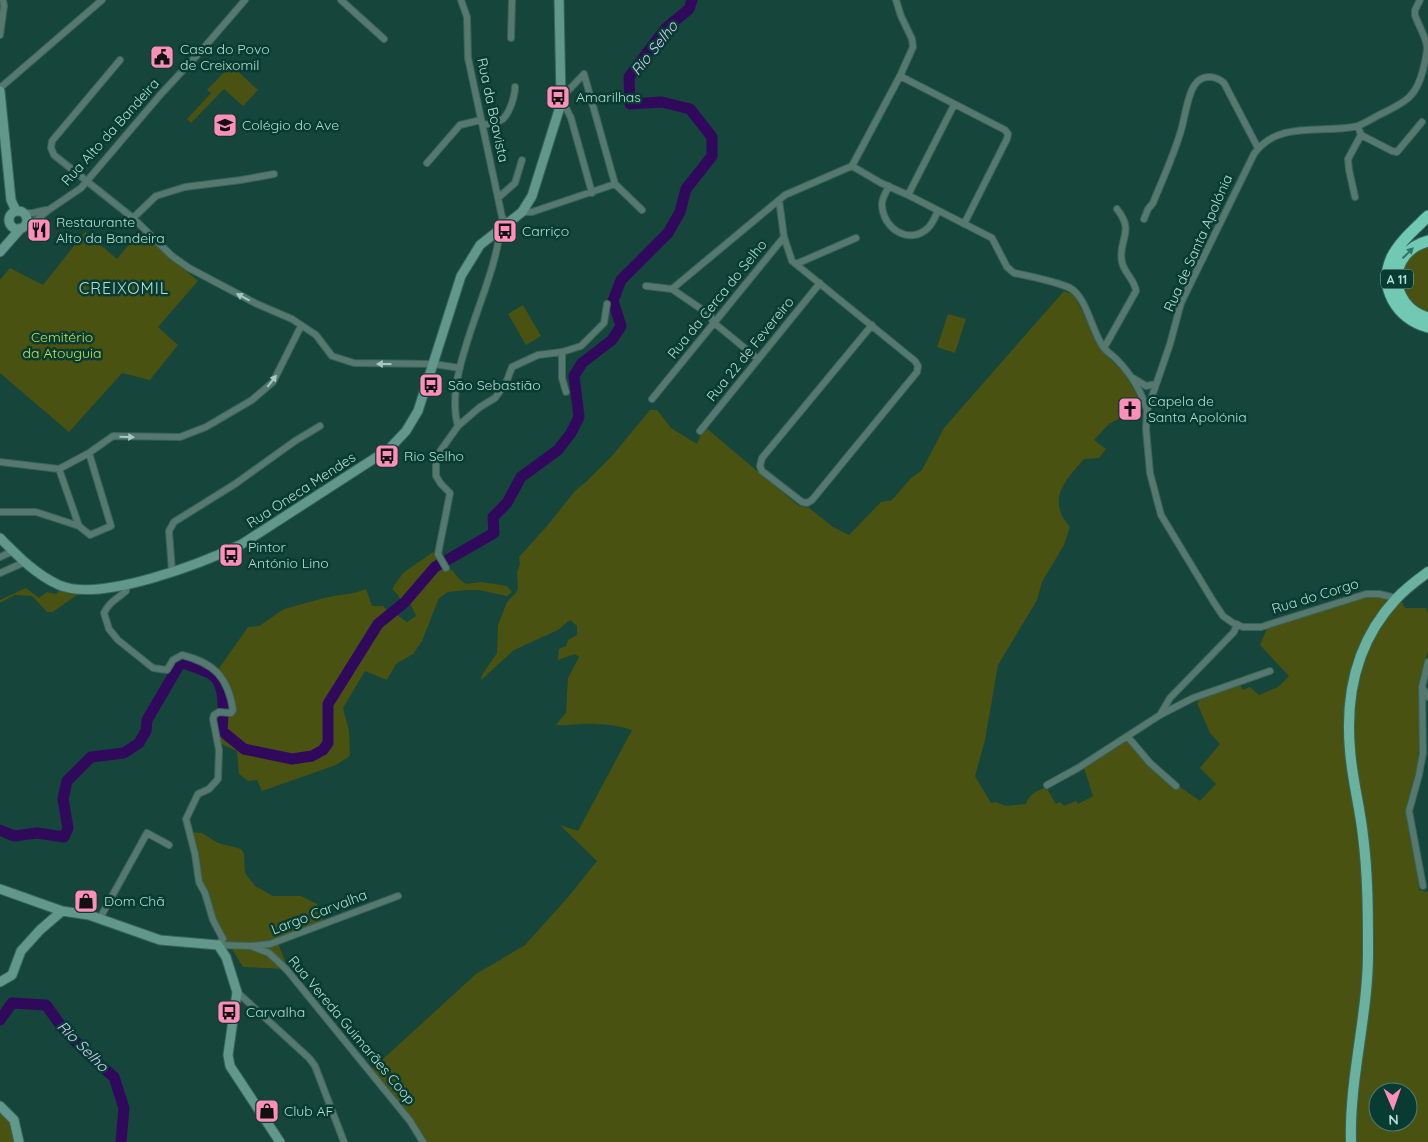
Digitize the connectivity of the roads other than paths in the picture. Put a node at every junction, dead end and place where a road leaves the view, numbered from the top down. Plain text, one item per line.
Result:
1 (3, 0) edge
2 (102, 0) edge
3 (245, 0) edge
4 (341, 0) edge
5 (461, 0) edge
6 (512, 0) edge
7 (559, 0) edge
8 (896, 0) edge
9 (1420, 0) edge
10 (0, 35) edge
11 (510, 38) dead end
12 (384, 39) dead end
13 (120, 60) dead end
14 (900, 76) junction
15 (516, 87) dead end
16 (0, 89) edge
17 (561, 98) junction
18 (954, 105) junction
19 (1422, 122) dead end
20 (482, 123) junction
21 (1358, 126) junction
22 (1361, 134) junction
23 (1258, 148) junction
24 (522, 160) dead end
25 (427, 163) dead end
26 (852, 166) junction
27 (274, 174) dead end
28 (87, 181) junction
29 (615, 184) junction
30 (889, 186) junction
31 (592, 193) junction
32 (908, 195) junction
33 (498, 198) junction
34 (1355, 198) dead end
35 (779, 200) junction
36 (50, 208) junction
37 (1117, 209) dead end
38 (642, 210) dead end
39 (938, 211) junction
40 (20, 212) junction
41 (522, 212) junction
42 (1428, 216) edge
43 (133, 218) junction
44 (1144, 220) dead end
45 (9, 223) junction
46 (964, 224) junction
47 (23, 226) junction
48 (504, 227) junction
49 (784, 237) junction
50 (856, 238) dead end
51 (1428, 241) edge
52 (8, 243) junction
53 (0, 252) edge
54 (796, 264) junction
55 (820, 283) junction
56 (646, 286) dead end
57 (672, 289) junction
58 (607, 304) dead end
59 (1428, 318) edge
60 (713, 322) junction
61 (872, 325) junction
62 (301, 326) junction
63 (1428, 327) edge
64 (1104, 348) junction
65 (562, 352) junction
66 (758, 359) junction
67 (433, 364) junction
68 (460, 368) junction
69 (1131, 378) junction
70 (1156, 384) junction
71 (566, 392) dead end
72 (1152, 396) junction
73 (652, 399) dead end
74 (1147, 411) junction
75 (320, 426) dead end
76 (458, 426) junction
77 (700, 431) dead end
78 (89, 453) junction
79 (0, 462) edge
80 (59, 469) junction
81 (0, 512) edge
82 (79, 526) junction
83 (0, 538) edge
84 (13, 551) junction
85 (0, 557) edge
86 (25, 562) junction
87 (446, 568) dead end
88 (172, 571) junction
89 (1428, 572) edge
90 (0, 573) edge
91 (126, 585) junction
92 (1396, 598) junction
93 (1237, 624) junction
94 (1428, 662) edge
95 (1270, 671) dead end
96 (1422, 687) junction
97 (1428, 697) edge
98 (1160, 715) junction
99 (1128, 737) junction
100 (1047, 785) dead end
101 (1176, 786) dead end
102 (168, 845) dead end
103 (1422, 886) dead end
104 (0, 889) edge
105 (398, 896) dead end
106 (62, 910) junction
107 (100, 918) junction
108 (218, 945) junction
109 (251, 946) junction
110 (0, 982) edge
111 (236, 992) junction
112 (0, 1106) edge
113 (19, 1142) edge
114 (280, 1142) edge
115 (344, 1142) edge
116 (423, 1142) edge
117 (1352, 1142) edge

1 - 10 street
2 - 16 street
3 - 28 street, Rua Alto da Bandeira
4 - 12 street
5 - 20 street, Rua da Boavista
6 - 11 street
7 - 17 street
8 - 14 street
9 - 21 street, Rua de Santa Apolónia
13 - 28 street
14 - 18 street
14 - 26 street
15 - 20 street
16 - 40 street
17 - 29 street
17 - 31 street
17 - 41 street
18 - 32 street
18 - 46 street
19 - 22 street
20 - 25 street
20 - 33 street, Rua da Boavista
21 - 22 street
21 - 23 street, Rua de Santa Apolónia
22 - 34 street
23 - 44 street
23 - 70 street, Rua de Santa Apolónia
24 - 33 street
26 - 30 street
26 - 35 street
27 - 43 street
28 - 36 street, Rua Alto da Bandeira
28 - 43 street
29 - 31 street
29 - 38 street
30 - 32 street
30 - 39 street
31 - 41 street
32 - 39 street
33 - 48 street, Rua da Boavista
35 - 49 street, Rua da Cerca do Selho
35 - 57 street
36 - 40 street, Rua Alto da Bandeira
36 - 47 street, Rua Alto da Bandeira
37 - 64 street
39 - 46 street
40 - 45 street
40 - 47 street
41 - 48 street, Rua Oneca Mendes
42 - 63 highway
62 -> 43 street
45 - 47 street
45 - 52 street
46 - 64 street
47 - 52 street
48 - 67 street, Rua Oneca Mendes
48 - 68 street
49 - 54 street
49 - 60 street, Rua da Cerca do Selho
50 - 54 street
59 -> 51 highway, A 11
52 - 53 street
54 - 55 street
55 - 61 street
55 - 66 street, Rua 22 de Fevereiro
56 - 57 street
57 - 60 street
58 - 65 street
60 - 66 street
60 - 73 street, Rua da Cerca do Selho
61 - 61 street
67 -> 62 street
78 -> 62 street
64 - 69 street
65 - 71 street
65 - 76 street
66 - 77 street, Rua 22 de Fevereiro
67 - 68 street
67 - 88 street, Rua Oneca Mendes
68 - 76 street
69 - 70 street
69 - 72 street
69 - 74 street
70 - 72 street, Rua de Santa Apolónia
72 - 74 street, Rua de Santa Apolónia
74 - 93 street, Rua de Santa Apolónia
75 - 88 street
76 - 87 street
78 - 80 street
78 - 82 street
79 - 80 street
80 - 82 street
81 - 82 street
83 - 84 street, Rua Oneca Mendes
84 - 85 street
84 - 86 street, Rua Oneca Mendes
86 - 90 street
86 - 91 street, Rua Oneca Mendes
88 - 91 street, Rua Oneca Mendes
89 - 92 main road
91 - 108 street
92 - 93 street, Rua do Corgo
92 - 117 main road
93 - 98 street
94 - 96 street
95 - 98 street
96 - 97 street
96 - 103 street
98 - 99 street
99 - 100 street
99 - 101 street
102 - 107 street
104 - 106 street
105 - 109 street, Largo Carvalha
106 - 107 street
106 - 110 street
107 - 108 street
108 - 109 street, Largo Carvalha
108 - 111 street
109 - 116 street, Rua Vereda Guimarães Coop
111 - 114 street
111 - 115 street
112 - 113 street

